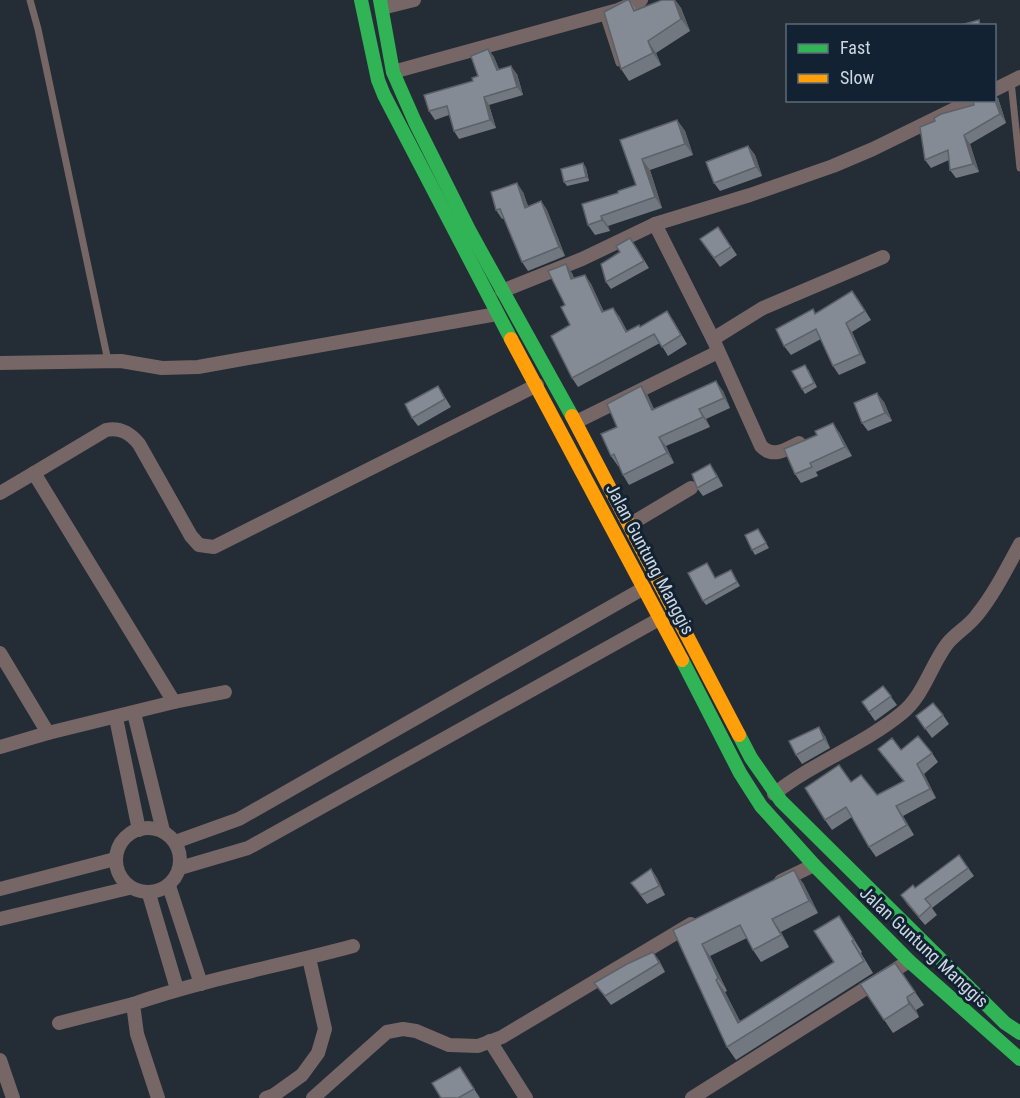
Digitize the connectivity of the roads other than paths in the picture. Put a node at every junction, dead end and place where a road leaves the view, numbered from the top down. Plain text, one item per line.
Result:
1 (30, 0) edge
2 (361, 0) edge
3 (414, 0) edge
4 (641, 0) edge
5 (381, 4) edge
6 (617, 5) edge
7 (603, 14) junction
8 (620, 65) edge
9 (393, 72) junction
10 (1015, 79) edge
11 (996, 89) edge
12 (969, 102) edge
13 (1020, 168) edge
14 (655, 224) junction
15 (883, 257) dead end
16 (502, 291) junction
17 (497, 314) junction
18 (716, 346) junction
19 (108, 361) junction
20 (0, 363) edge
21 (537, 385) junction
22 (576, 422) junction
23 (809, 438) edge
24 (34, 473) junction
25 (691, 488) edge
26 (0, 493) edge
27 (629, 525) junction
28 (1020, 544) edge
29 (644, 588) junction
30 (661, 618) junction
31 (0, 653) edge
32 (225, 692) dead end
33 (174, 702) junction
34 (134, 712) junction
35 (116, 718) junction
36 (48, 733) junction
37 (0, 747) edge
38 (774, 794) junction
39 (139, 830) junction
40 (163, 831) junction
41 (175, 842) junction
42 (114, 859) junction
43 (814, 865) junction
44 (180, 868) junction
45 (771, 885) edge
46 (169, 886) junction
47 (129, 888) junction
48 (0, 889) edge
49 (149, 894) junction
50 (706, 916) edge
51 (0, 919) edge
52 (353, 946) dead end
53 (309, 958) junction
54 (909, 961) junction
55 (201, 984) junction
56 (177, 989) junction
57 (133, 1004) junction
58 (59, 1023) dead end
59 (1020, 1033) edge
60 (490, 1041) junction
61 (1020, 1059) edge
62 (0, 1060) edge
63 (270, 1097) edge
64 (13, 1098) edge
65 (158, 1098) edge
66 (313, 1098) edge
67 (526, 1098) edge
68 (692, 1098) edge

1 - 19 lane
2 - 17 street, Jalan Guntung Manggis
3 - 5 street
4 - 6 street
5 - 9 street, Jalan Guntung Manggis
6 - 7 street
7 - 8 lane
7 - 9 street
9 - 16 street, Jalan Guntung Manggis
10 - 11 street
10 - 13 lane
12 - 14 street
14 - 16 street
14 - 18 street
15 - 18 street
16 - 22 street, Jalan Guntung Manggis
17 - 19 street
17 - 21 street, Jalan Guntung Manggis
18 - 22 street
18 - 23 street
19 - 20 street
21 - 24 street
21 - 29 street, Jalan Guntung Manggis
22 - 27 street, Jalan Guntung Manggis
24 - 26 street
24 - 33 street
25 - 27 street
27 - 38 street, Jalan Guntung Manggis
28 - 38 street
29 - 30 street, Jalan Guntung Manggis
29 - 41 street
30 - 43 street, Jalan Guntung Manggis
30 - 44 street
31 - 36 street
32 - 33 street
33 - 34 street
34 - 35 street
34 - 40 street
35 - 36 street
35 - 39 street
36 - 37 street
38 - 59 street, Jalan Guntung Manggis
39 - 40 street
39 - 42 street
40 - 41 street
41 - 44 street
42 - 47 street
42 - 48 street
43 - 45 street
43 - 54 street, Jalan Guntung Manggis
44 - 46 street
46 - 49 street
46 - 55 street
47 - 49 street
47 - 51 street
49 - 56 street
50 - 60 street
52 - 53 street
53 - 55 street
53 - 63 street
54 - 61 street, Jalan Guntung Manggis
54 - 68 street
55 - 56 street
56 - 57 street
57 - 58 street
57 - 65 street
60 - 66 street
60 - 67 street
62 - 64 street

